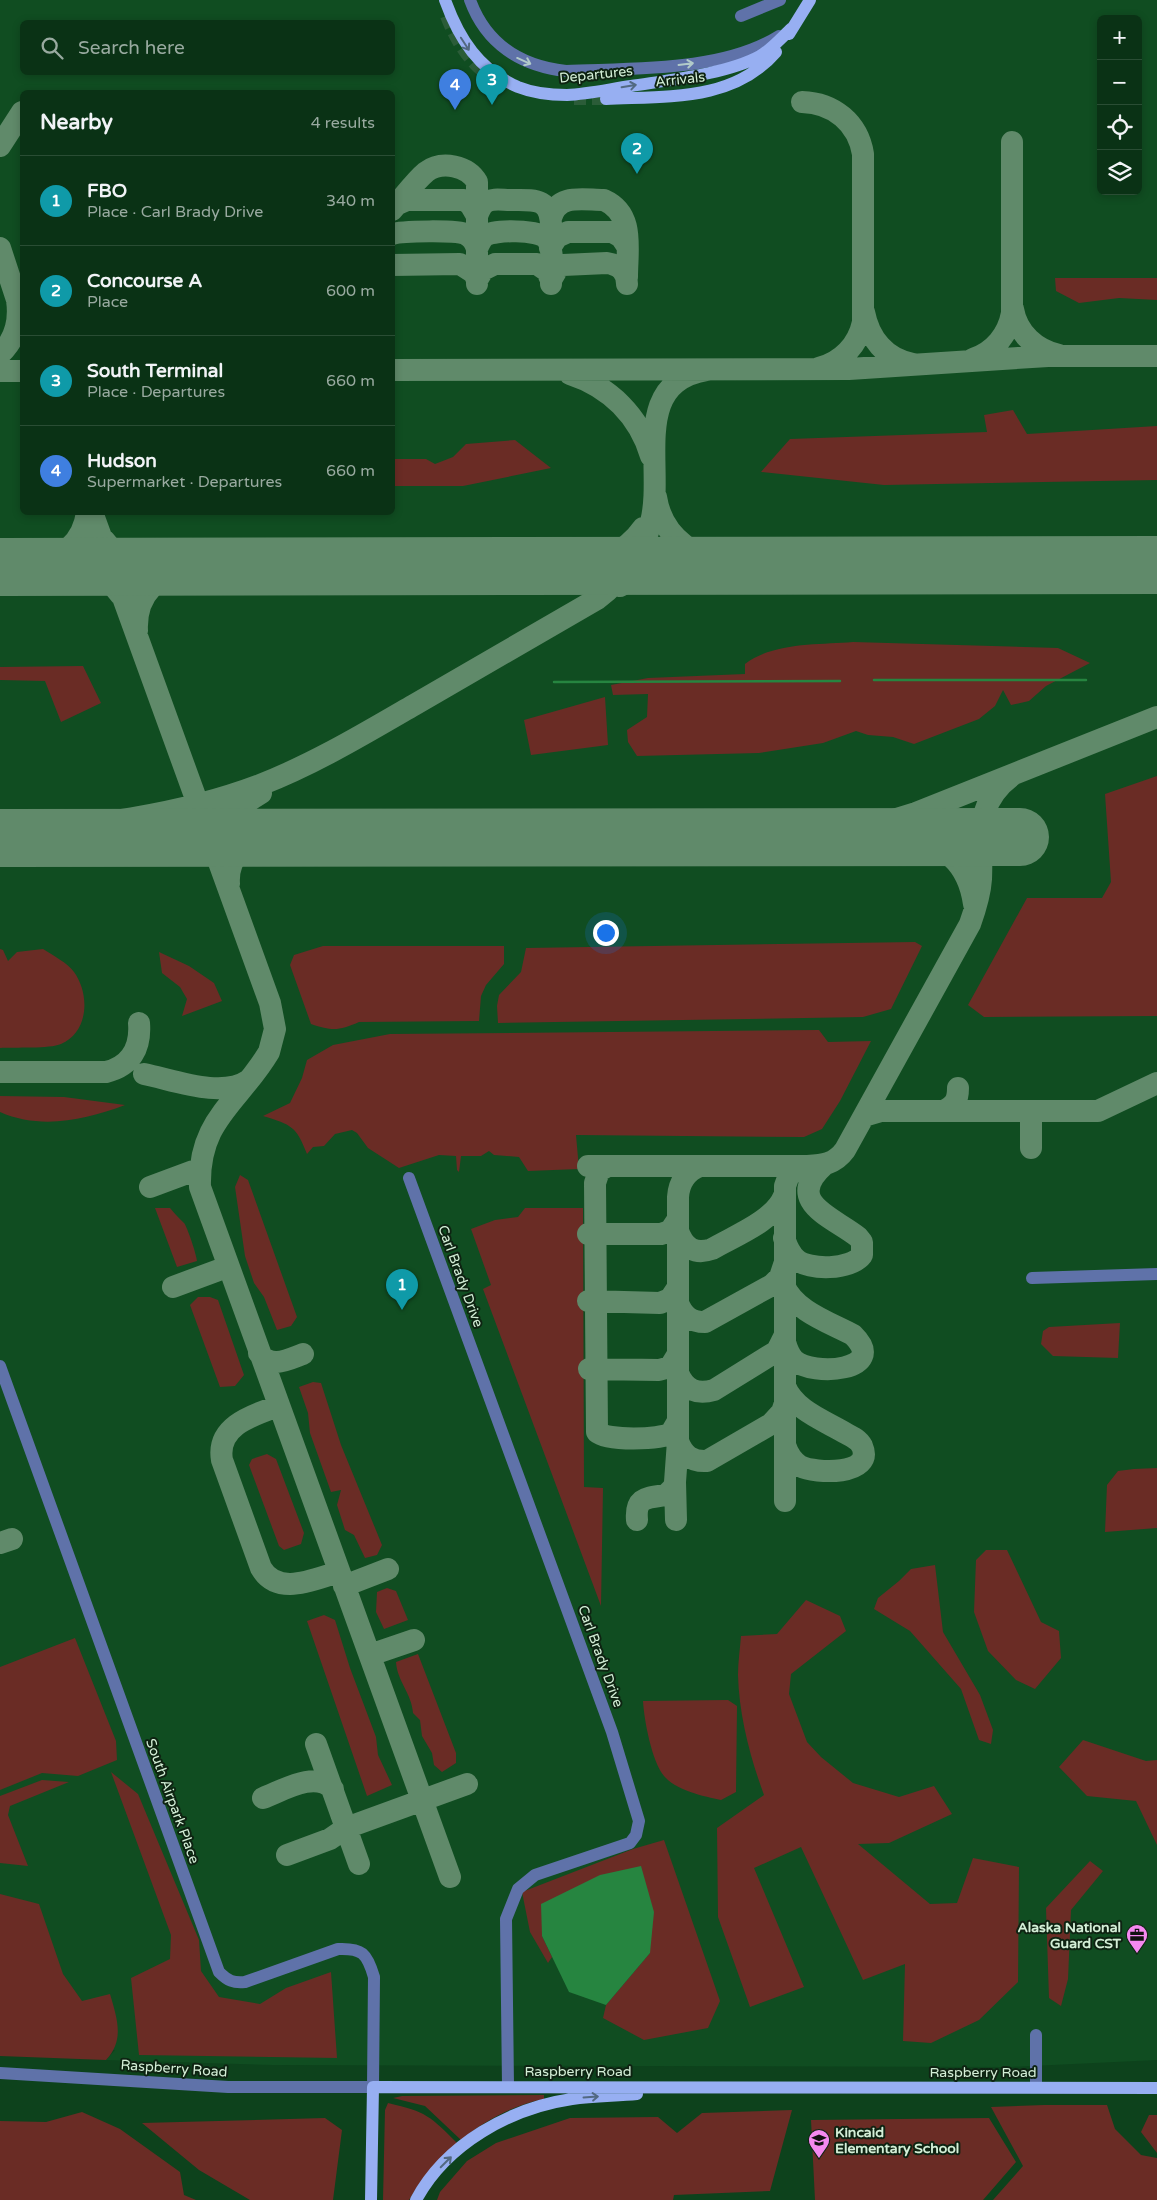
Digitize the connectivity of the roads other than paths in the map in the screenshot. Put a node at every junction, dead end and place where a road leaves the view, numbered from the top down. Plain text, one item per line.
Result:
1 (445, 0) edge
2 (470, 0) edge
3 (780, 0) edge
4 (810, 0) edge
5 (741, 16) dead end
6 (792, 28) junction
7 (606, 99) tunnel mouth
8 (409, 1178) dead end
9 (1157, 1274) edge
10 (1032, 1278) dead end
11 (0, 1366) edge
12 (1036, 2035) dead end
13 (0, 2073) edge
14 (508, 2086) junction
15 (374, 2087) junction
16 (708, 2087) junction
17 (1036, 2088) junction
18 (1157, 2088) edge
19 (371, 2200) edge
20 (416, 2200) edge

1 -> 6 main road, Departures
2 -> 6 street
3 - 5 street
4 - 6 main road
6 - 7 main road, Arrivals
8 - 14 street, Carl Brady Drive
9 - 10 street
11 - 15 street, South Airpark Place
12 - 17 street
13 - 15 street, Raspberry Road
14 - 15 main road, Raspberry Road
14 - 16 main road, Raspberry Road
15 - 19 main road
16 - 17 main road, Raspberry Road
20 -> 16 main road
17 - 18 main road, Raspberry Road

